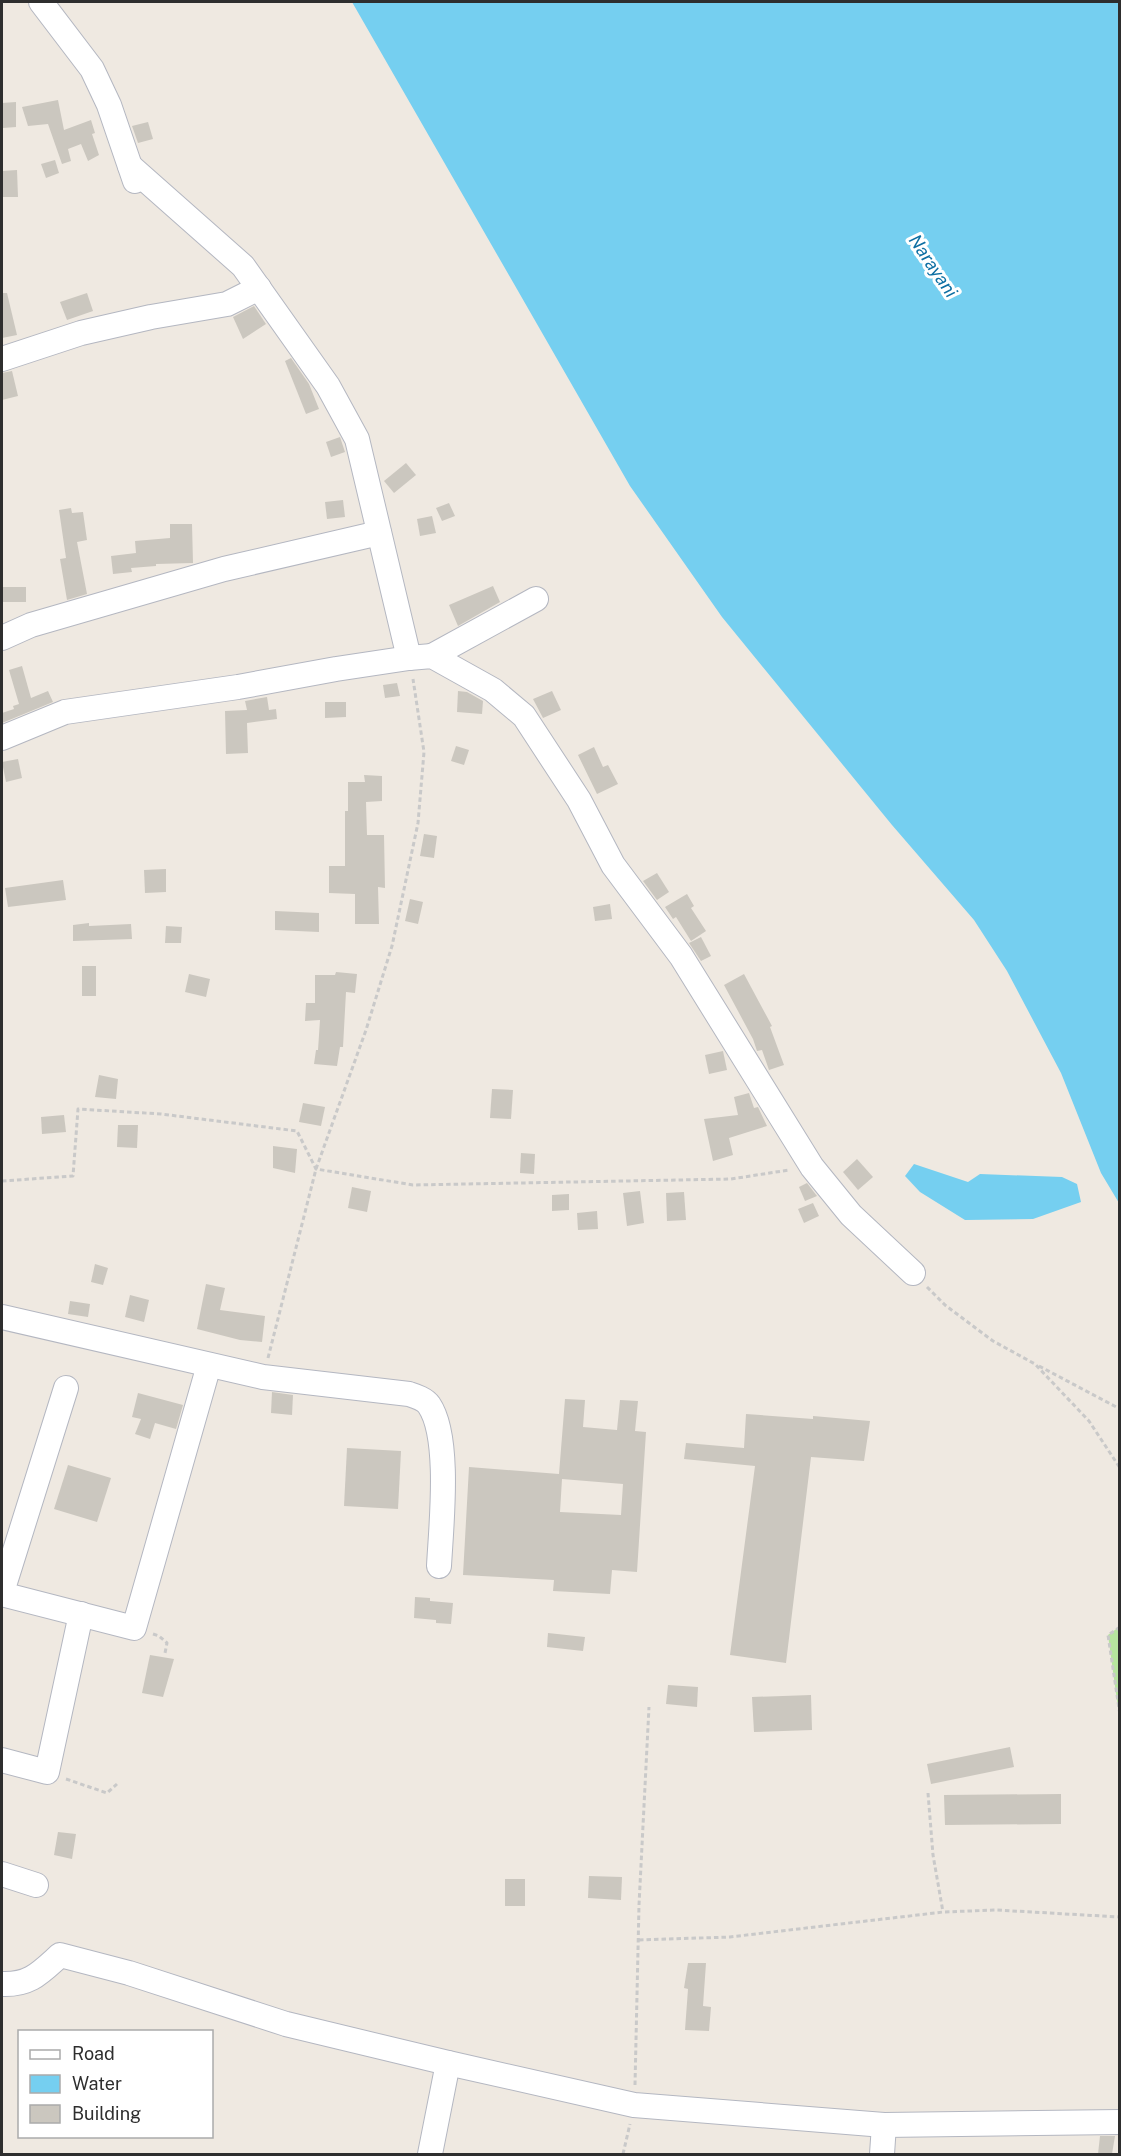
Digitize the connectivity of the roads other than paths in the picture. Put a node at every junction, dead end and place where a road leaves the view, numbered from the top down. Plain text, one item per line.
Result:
1 (41, 2) edge
2 (259, 288) junction
3 (2, 358) edge
4 (379, 533) junction
5 (536, 599) dead end
6 (2, 638) edge
7 (421, 657) junction
8 (2, 738) edge
9 (913, 1273) road end
10 (2, 1317) edge
11 (209, 1365) junction
12 (66, 1388) dead end
13 (439, 1566) dead end
14 (2, 1593) edge
15 (81, 1614) junction
16 (2, 1760) edge
17 (2, 1874) edge
18 (36, 1886) dead end
19 (2, 1984) edge
20 (448, 2063) junction
21 (1119, 2122) edge
22 (884, 2125) junction
23 (430, 2154) edge
24 (882, 2154) edge

1 - 2 street
2 - 3 street
2 - 4 street
4 - 6 street
4 - 7 street
5 - 7 street
7 - 8 street
7 - 9 street
10 - 11 street
11 - 13 street
11 - 15 street
12 - 14 street
14 - 15 street
15 - 16 street
17 - 18 street
19 - 20 street
20 - 22 street
20 - 23 street
21 - 22 street
22 - 24 street

